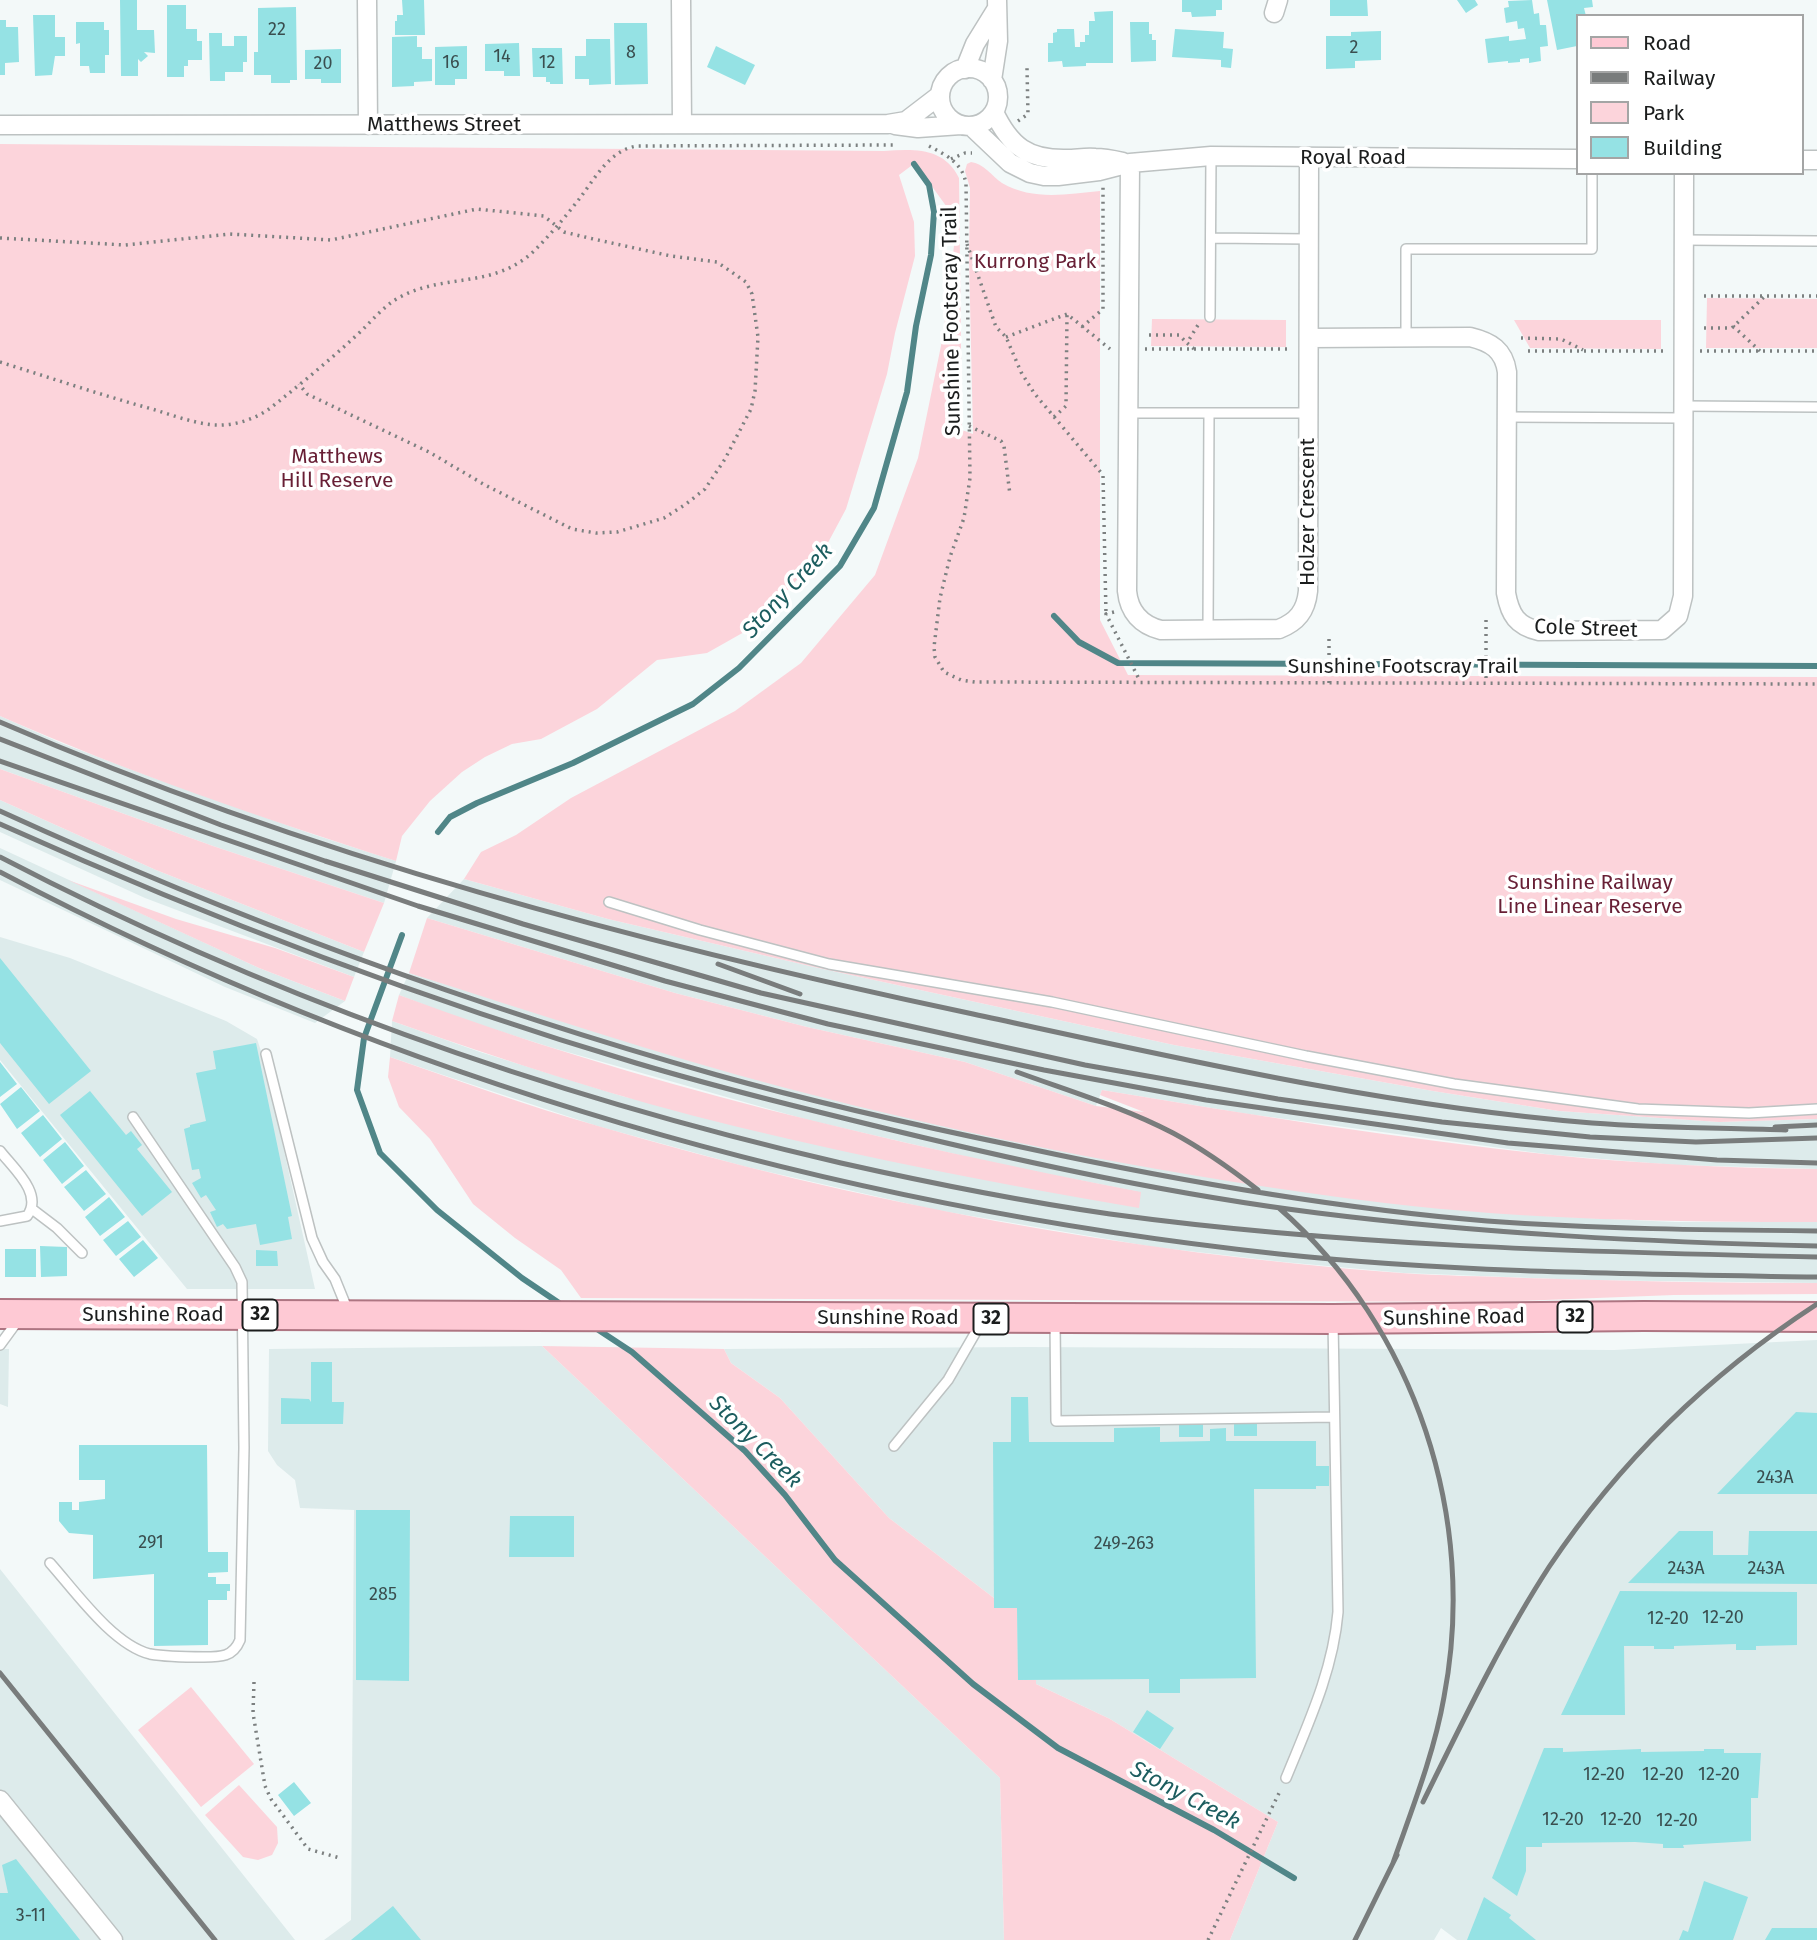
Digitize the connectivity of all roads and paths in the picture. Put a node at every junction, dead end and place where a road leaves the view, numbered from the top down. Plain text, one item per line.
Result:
1 (367, 0) edge
2 (681, 0) edge
3 (997, 5) edge
4 (1027, 68) dead end
5 (965, 69) junction
6 (992, 80) junction
7 (940, 95) junction
8 (994, 112) junction
9 (682, 124) junction
10 (888, 124) junction
11 (1014, 124) dead end
12 (0, 125) edge
13 (368, 125) junction
14 (966, 126) junction
15 (920, 144) dead end
16 (899, 145) dead end
17 (976, 153) dead end
18 (1212, 156) junction
19 (1309, 157) junction
20 (951, 159) junction
21 (1576, 159) edge
22 (1130, 163) junction
23 (1592, 175) edge
24 (1684, 175) edge
25 (1103, 185) dead end
26 (556, 226) junction
27 (0, 238) edge
28 (1211, 238) junction
29 (1309, 239) junction
30 (966, 240) junction
31 (1684, 240) junction
32 (1817, 241) edge
33 (1704, 296) dead end
34 (1765, 296) junction
35 (1815, 298) edge
36 (1067, 314) junction
37 (1206, 317) joint
38 (1733, 326) junction
39 (1082, 327) junction
40 (1704, 328) dead end
41 (1149, 335) dead end
42 (1006, 337) junction
43 (1309, 338) junction
44 (1406, 338) junction
45 (1521, 338) dead end
46 (1187, 343) junction
47 (1109, 349) dead end
48 (1139, 349) dead end
49 (1194, 349) junction
50 (1289, 349) dead end
51 (1528, 351) dead end
52 (1583, 351) junction
53 (1674, 351) dead end
54 (1694, 351) dead end
55 (1759, 351) junction
56 (1817, 351) edge
57 (0, 362) edge
58 (299, 384) junction
59 (1817, 407) edge
60 (1684, 412) junction
61 (1129, 413) junction
62 (1209, 413) junction
63 (1309, 413) junction
64 (1054, 417) junction
65 (1507, 417) junction
66 (969, 426) junction
67 (1010, 495) dead end
68 (1119, 610) dead end
69 (1106, 614) junction
70 (1486, 620) dead end
71 (1208, 630) junction
72 (1329, 635) dead end
73 (1140, 682) junction
74 (1329, 683) junction
75 (1486, 683) junction
76 (1817, 684) edge
77 (609, 902) dead end
78 (266, 1054) dead end
79 (1817, 1109) edge
80 (133, 1117) dead end
81 (0, 1151) edge
82 (32, 1209) junction
83 (0, 1221) edge
84 (82, 1253) dead end
85 (11, 1314) edge
86 (244, 1315) junction
87 (351, 1316) junction
88 (1817, 1317) edge
89 (1055, 1318) junction
90 (983, 1319) junction
91 (1333, 1319) junction
92 (0, 1345) edge
93 (1334, 1417) junction
94 (894, 1446) dead end
95 (50, 1563) dead end
96 (254, 1682) dead end
97 (1286, 1778) joint
98 (0, 1800) edge
99 (340, 1858) dead end
100 (113, 1940) edge
101 (1208, 1940) edge

1 - 13 street
2 - 9 street
3 - 5 street
3 - 6 street
4 - 11 path
5 - 6 street
5 - 7 street
6 - 8 street
7 - 10 street, Matthews Street
7 - 14 street
8 - 14 street
8 - 22 street, Royal Road
9 - 10 street, Matthews Street
9 - 13 street, Matthews Street
10 - 14 street, Matthews Street
12 - 13 street, Matthews Street
14 - 22 street, Royal Road
15 - 20 path
16 - 26 path
17 - 20 path
18 - 19 street, Royal Road
18 - 22 street, Royal Road
18 - 28 lane
19 - 21 street, Royal Road
19 - 29 street, Holzer Crescent
20 - 30 path, Sunshine Footscray Trail
22 - 61 street, Holzer Crescent
23 - 44 lane
24 - 31 street, Cole Street
25 - 39 path
26 - 27 path
26 - 58 path
26 - 58 path
28 - 29 lane
28 - 37 lane
29 - 43 street, Holzer Crescent
30 - 42 path
30 - 66 path, Sunshine Footscray Trail
31 - 32 lane
31 - 60 street, Cole Street
33 - 34 path
34 - 35 path
34 - 38 path
36 - 39 path
36 - 42 path
36 - 64 path
37 - 46 path
38 - 40 path
38 - 55 path
39 - 47 path
41 - 46 path
42 - 64 path
43 - 44 street, Cole Street
43 - 63 street, Holzer Crescent
44 - 65 street, Cole Street
45 - 52 path
46 - 49 path
48 - 49 path
49 - 50 path
51 - 52 path
52 - 53 path
54 - 55 path
55 - 56 path
57 - 58 path
59 - 60 lane
60 - 65 lane
60 - 65 street, Cole Street
61 - 62 lane
61 - 71 street, Holzer Crescent
62 - 63 lane
62 - 71 lane
63 - 71 street, Holzer Crescent
64 - 69 path
66 - 67 path
66 - 73 path, Sunshine Footscray Trail
68 - 69 path
69 - 73 path
70 - 75 path
72 - 74 path
73 - 74 path, Sunshine Footscray Trail
74 - 75 path, Sunshine Footscray Trail
75 - 76 path, Sunshine Footscray Trail
77 - 79 lane
78 - 87 lane
80 - 86 lane
81 - 82 lane
82 - 83 lane
82 - 84 lane
85 - 86 main road, Sunshine Road / 32
85 - 92 lane
86 - 87 main road, Sunshine Road / 32
86 - 95 lane
87 - 90 main road, Sunshine Road / 32
88 - 91 main road, Sunshine Road / 32
89 - 90 main road, Sunshine Road / 32
89 - 91 main road, Sunshine Road / 32
89 - 93 lane
90 - 94 lane
91 - 93 lane
93 - 97 lane
96 - 99 path
97 - 101 path
98 - 100 street

